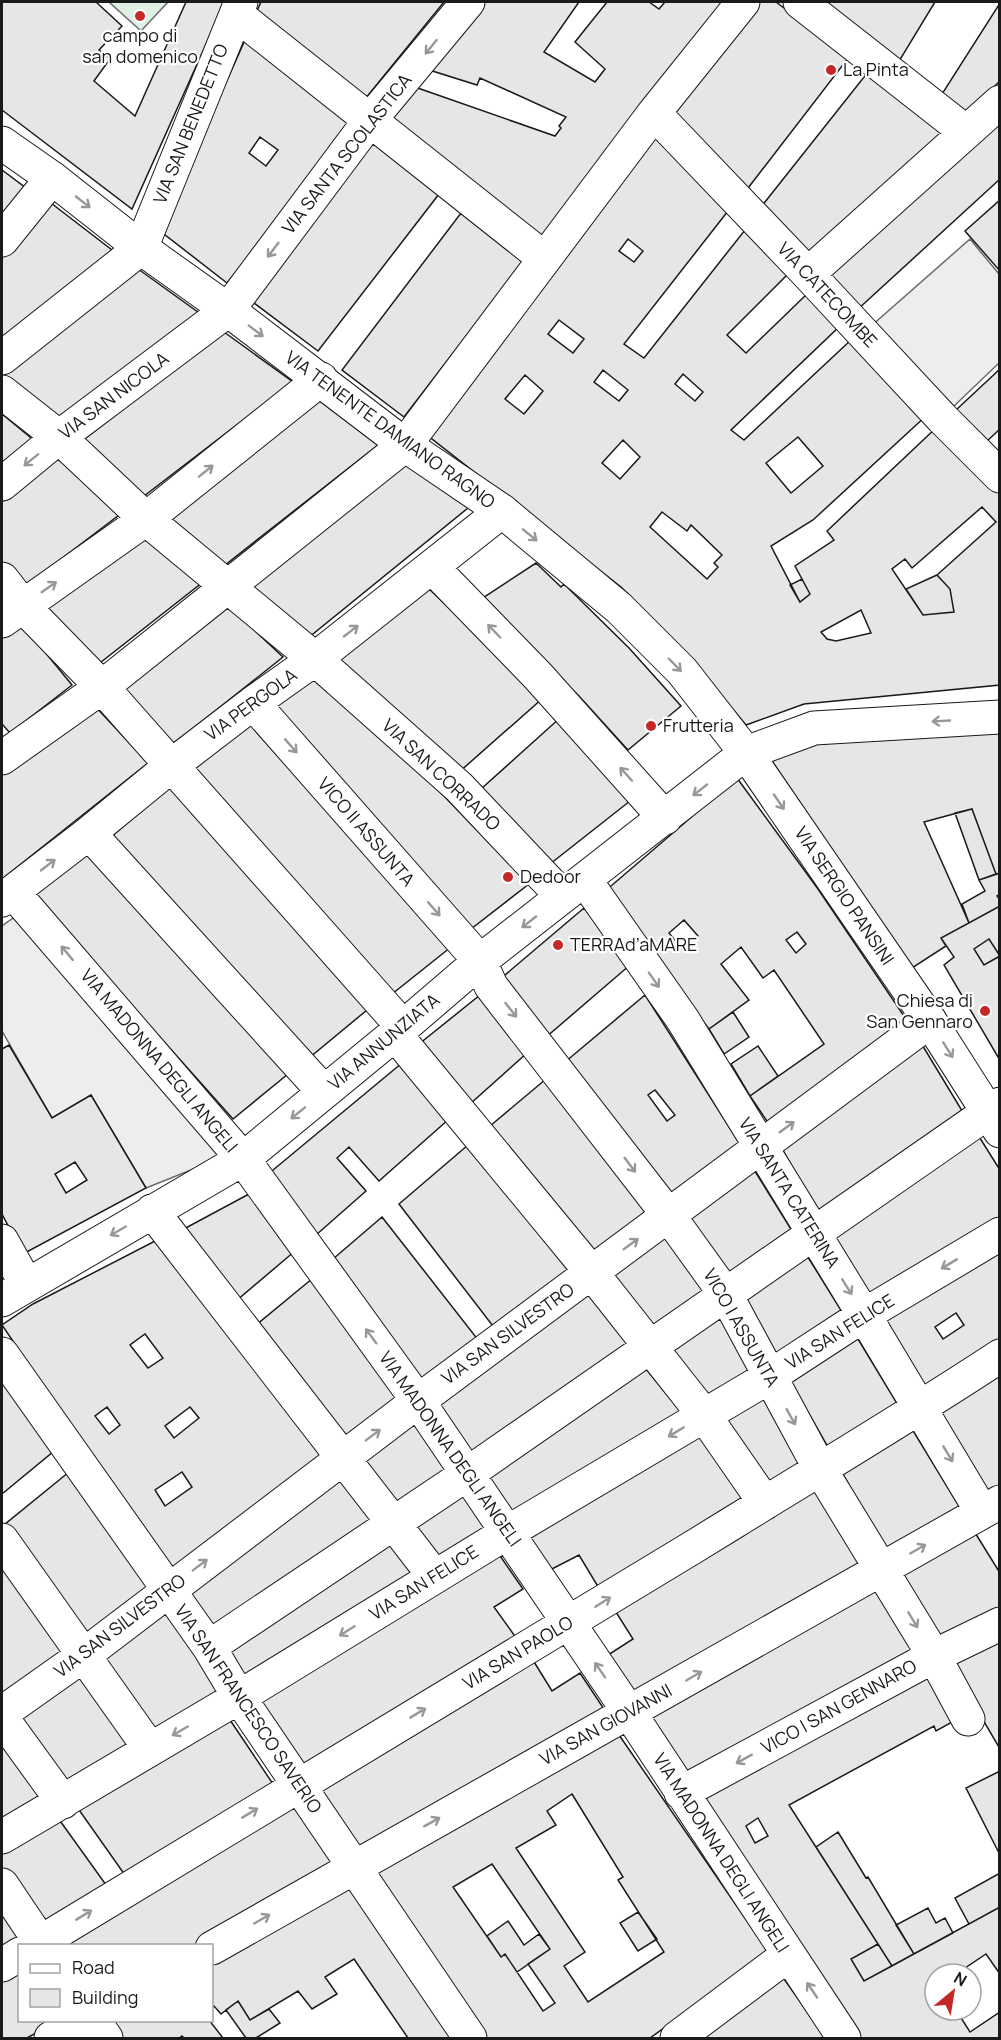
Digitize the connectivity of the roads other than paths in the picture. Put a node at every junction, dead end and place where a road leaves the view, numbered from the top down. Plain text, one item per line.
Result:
1 (468, 2) edge
2 (743, 2) edge
3 (800, 2) edge
4 (238, 8) edge
5 (999, 102) edge
6 (654, 113) junction
7 (370, 120) junction
8 (966, 132) junction
9 (2, 143) edge
10 (52, 178) junction
11 (2, 240) edge
12 (141, 248) junction
13 (544, 258) junction
14 (808, 274) junction
15 (228, 310) junction
16 (2, 358) edge
17 (321, 380) junction
18 (2, 392) edge
19 (59, 437) junction
20 (405, 445) junction
21 (999, 476) edge
22 (2, 484) edge
23 (502, 512) junction
24 (146, 519) junction
25 (432, 567) junction
26 (2, 579) edge
27 (226, 587) junction
28 (12, 613) edge
29 (315, 659) junction
30 (102, 687) junction
31 (253, 702) junction
32 (999, 717) edge
33 (746, 753) junction
34 (3, 754) edge
35 (171, 766) junction
36 (665, 818) junction
37 (89, 833) junction
38 (574, 888) junction
39 (7, 896) edge
40 (480, 961) junction
41 (930, 1021) junction
42 (399, 1031) junction
43 (324, 1092) junction
44 (995, 1116) edge
45 (760, 1147) junction
46 (243, 1159) junction
47 (152, 1211) junction
48 (669, 1216) junction
49 (814, 1233) junction
50 (999, 1234) edge
51 (2, 1241) edge
52 (592, 1273) junction
53 (14, 1292) edge
54 (726, 1295) junction
55 (864, 1315) junction
56 (650, 1347) junction
57 (2, 1354) edge
58 (999, 1356) edge
59 (769, 1377) junction
60 (418, 1401) junction
61 (920, 1408) junction
62 (704, 1415) junction
63 (343, 1457) junction
64 (820, 1469) junction
65 (467, 1474) junction
66 (765, 1503) junction
67 (991, 1507) edge
68 (394, 1523) junction
69 (508, 1532) junction
70 (2, 1540) edge
71 (882, 1569) junction
72 (435, 1577) junction
73 (168, 1590) junction
74 (568, 1624) junction
75 (999, 1624) edge
76 (209, 1647) junction
77 (84, 1655) junction
78 (934, 1656) junction
79 (239, 1697) junction
80 (629, 1712) junction
81 (2, 1713) edge
82 (2, 1718) edge
83 (968, 1719) dead end
84 (150, 1749) junction
85 (298, 1784) junction
86 (681, 1793) junction
87 (63, 1802) junction
88 (2, 1838) edge
89 (354, 1866) junction
90 (2, 1885) edge
91 (32, 1944) edge
92 (39, 1944) edge
93 (213, 1947) edge
94 (788, 1955) junction
95 (18, 1956) edge
96 (2, 1965) edge
97 (80, 2022) edge
98 (94, 2022) edge
99 (51, 2038) edge
100 (106, 2038) edge
101 (470, 2038) edge
102 (676, 2038) edge
103 (844, 2038) edge

1 -> 7 street, VIA SANTA SCOLASTICA
2 - 6 street
3 - 8 street
4 - 7 street
4 - 12 street, VIA SAN BENEDETTO
5 - 8 street
6 - 13 street
6 - 14 street, VIA CATECOMBE
7 - 13 street
7 -> 15 street, VIA SANTA SCOLASTICA
8 - 14 street
9 - 10 street, VIA TENENTE DAMIANO RAGNO
10 - 11 street
10 -> 12 street, VIA TENENTE DAMIANO RAGNO
12 - 15 street, VIA TENENTE DAMIANO RAGNO
12 - 16 street
13 - 20 street
14 - 21 street, VIA CATECOMBE
15 -> 17 street, VIA TENENTE DAMIANO RAGNO
15 - 19 street, VIA SAN NICOLA
17 - 20 street, VIA TENENTE DAMIANO RAGNO
24 -> 17 street
18 - 19 street, VIA SAN CORRADO
19 -> 22 street, VIA SAN NICOLA
19 - 24 street, VIA SAN CORRADO
20 - 23 street, VIA TENENTE DAMIANO RAGNO
20 - 27 street
23 - 25 street, VIA PERGOLA
23 -> 33 street, VIA TENENTE DAMIANO RAGNO
24 - 27 street, VIA SAN CORRADO
28 -> 24 street
29 -> 25 street, VIA PERGOLA
36 -> 25 street
26 - 28 street
27 - 29 street, VIA SAN CORRADO
27 - 30 street
28 - 30 street
29 - 31 street, VIA PERGOLA
29 - 38 street, VIA SAN CORRADO
30 - 34 street
30 - 35 street
31 - 35 street, VIA PERGOLA
31 -> 40 street, VICO II ASSUNTA
32 -> 33 street, VIA ANNUNZIATA
33 -> 36 street, VIA ANNUNZIATA
33 -> 41 street, VIA SERGIO PANSINI
35 - 37 street, VIA PERGOLA
35 - 42 street
36 - 38 street, VIA ANNUNZIATA
39 -> 37 street, VIA PERGOLA
37 - 43 street
38 -> 40 street, VIA ANNUNZIATA
38 -> 45 street, VIA SANTA CATERINA
46 -> 39 street, VIA MADONNA DEGLI ANGELI
40 - 42 street, VIA ANNUNZIATA
40 -> 48 street, VICO I ASSUNTA
41 -> 44 street, VIA SERGIO PANSINI
45 -> 41 street, VIA SAN SILVESTRO
42 - 43 street, VIA ANNUNZIATA
42 - 52 street
43 -> 46 street, VIA ANNUNZIATA
44 - 49 street
45 - 48 street, VIA SAN SILVESTRO
45 - 49 street, VIA SANTA CATERINA
46 - 47 street, VIA ANNUNZIATA
60 -> 46 street, VIA MADONNA DEGLI ANGELI
47 -> 53 street, VIA ANNUNZIATA
47 - 63 street
52 -> 48 street, VIA SAN SILVESTRO
48 - 54 street, VICO I ASSUNTA
49 - 54 street
49 -> 55 street, VIA SANTA CATERINA
50 -> 55 street, VIA SAN FELICE
51 - 53 street
52 - 56 street
52 - 60 street, VIA SAN SILVESTRO
54 - 56 street
54 - 59 street, VICO I ASSUNTA
55 - 59 street, VIA SAN FELICE
55 - 61 street, VIA SANTA CATERINA
56 - 62 street
56 - 65 street
57 - 73 street, VIA SAN FRANCESCO SAVERIO
58 - 61 street, VIA SAN PAOLO
59 - 62 street, VIA SAN FELICE
59 -> 64 street, VICO I ASSUNTA
63 -> 60 street, VIA SAN SILVESTRO
60 - 65 street, VIA MADONNA DEGLI ANGELI
61 - 64 street, VIA SAN PAOLO
61 -> 67 street, VIA SANTA CATERINA
62 - 66 street
62 -> 69 street, VIA SAN FELICE
63 - 68 street
73 -> 63 street, VIA SAN SILVESTRO
64 - 66 street, VIA SAN PAOLO
64 - 71 street, VICO I ASSUNTA
65 - 68 street
65 - 69 street, VIA MADONNA DEGLI ANGELI
74 -> 66 street, VIA SAN PAOLO
71 -> 67 street, VIA SAN GIOVANNI
68 - 72 street
68 - 76 street
69 - 72 street, VIA SAN FELICE
69 - 74 street, VIA MADONNA DEGLI ANGELI
70 - 77 street
71 -> 78 street, VICO I ASSUNTA
80 -> 71 street, VIA SAN GIOVANNI
72 -> 79 street, VIA SAN FELICE
73 - 76 street, VIA SAN FRANCESCO SAVERIO
73 - 77 street, VIA SAN SILVESTRO
80 -> 74 street, VIA MADONNA DEGLI ANGELI
85 -> 74 street, VIA SAN PAOLO
75 - 78 street, VICO I SAN GENNARO
76 - 79 street, VIA SAN FRANCESCO SAVERIO
77 - 81 street, VIA SAN SILVESTRO
77 - 84 street
78 - 83 street, VICO I ASSUNTA
78 -> 86 street, VICO I SAN GENNARO
79 -> 84 street, VIA SAN FELICE
79 - 85 street, VIA SAN FRANCESCO SAVERIO
80 - 86 street, VIA MADONNA DEGLI ANGELI
89 -> 80 street, VIA SAN GIOVANNI
82 - 87 street
84 - 87 street, VIA SAN FELICE
85 - 89 street, VIA SAN FRANCESCO SAVERIO
92 -> 85 street, VIA SAN PAOLO
86 - 94 street, VIA MADONNA DEGLI ANGELI
87 - 88 street, VIA SAN FELICE
93 -> 89 street, VIA SAN GIOVANNI
89 - 101 street, VIA SAN FRANCESCO SAVERIO
90 - 91 street
94 - 102 street
103 -> 94 street, VIA MADONNA DEGLI ANGELI
95 - 96 street, VIA SAN PAOLO
97 - 99 street
98 - 100 street

